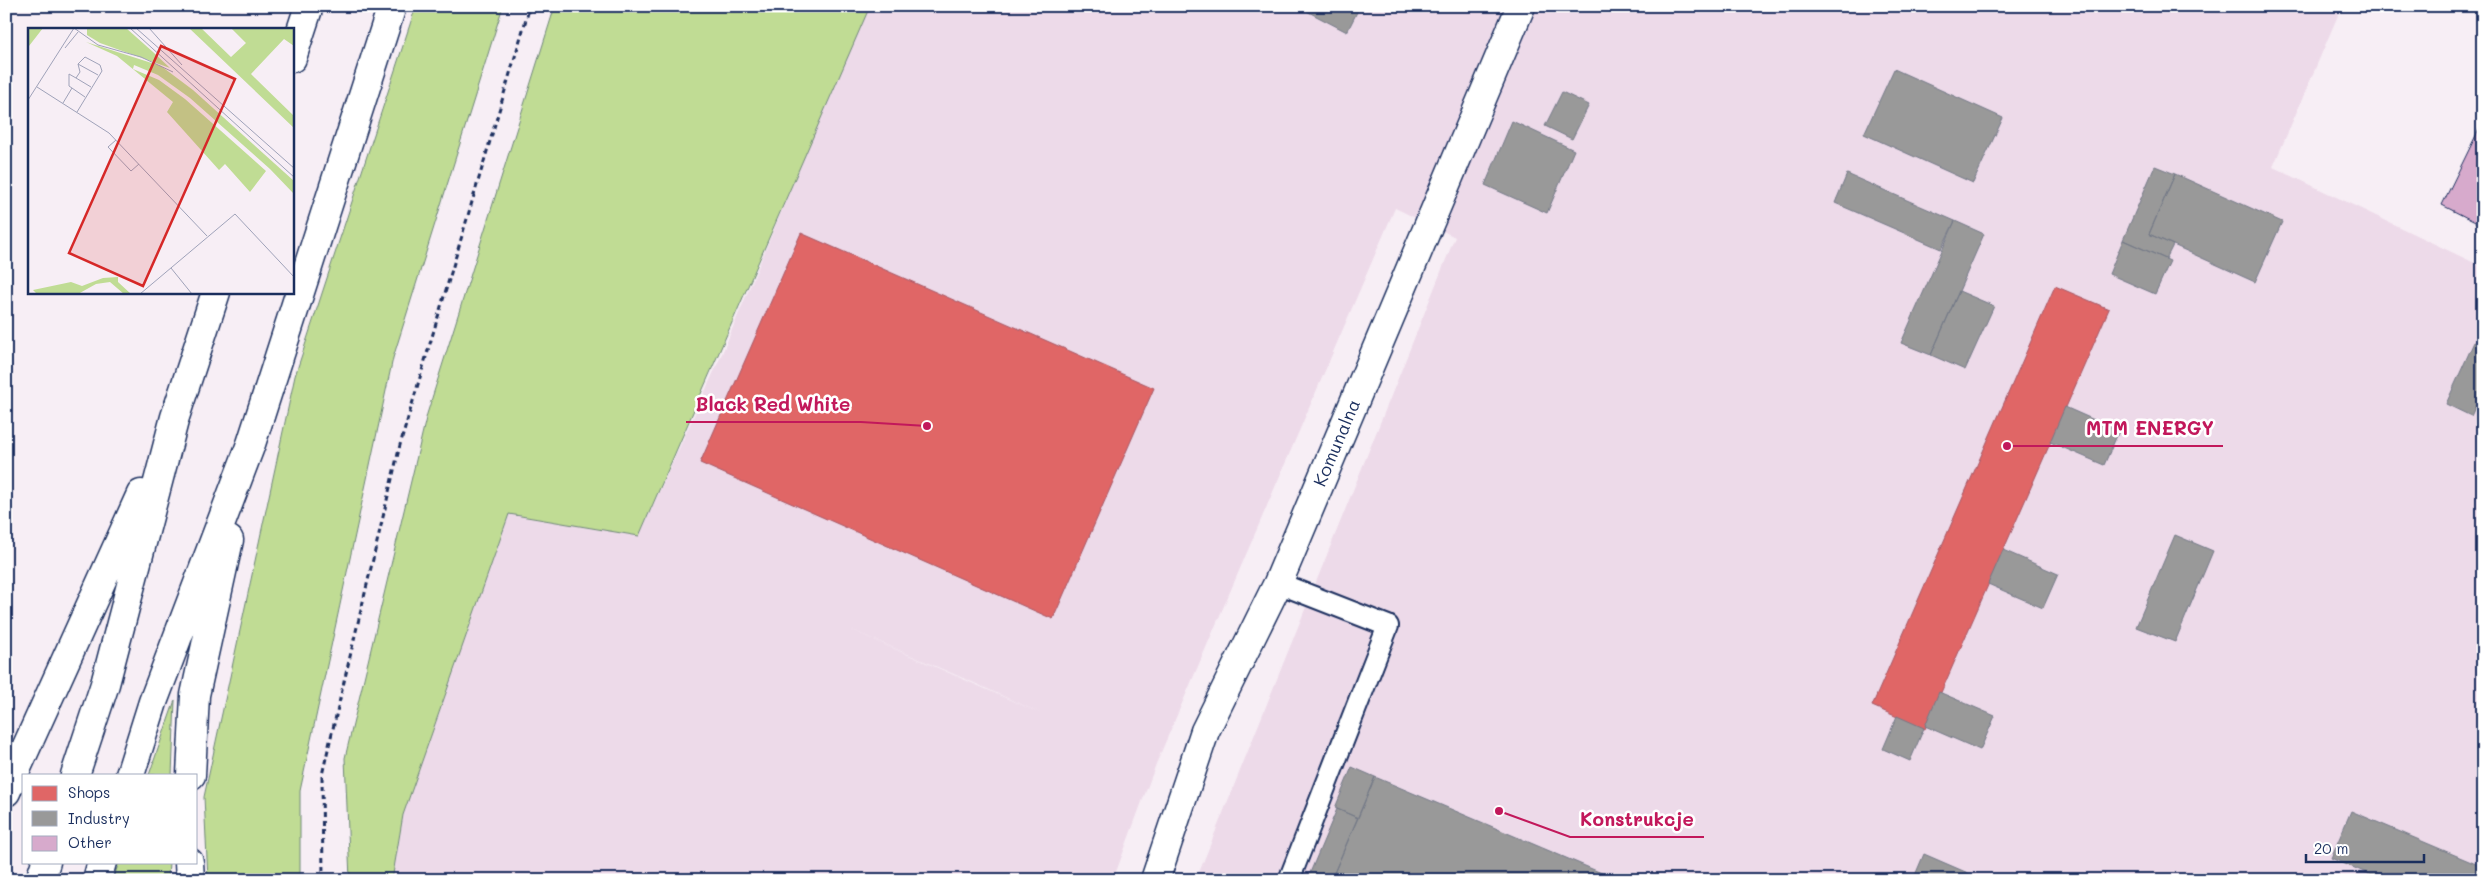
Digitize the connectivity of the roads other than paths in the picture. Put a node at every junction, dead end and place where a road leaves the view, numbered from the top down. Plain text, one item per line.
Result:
1 (310, 6) edge
2 (392, 6) edge
3 (1521, 6) edge
4 (294, 52) edge
5 (215, 294) edge
6 (175, 417) junction
7 (251, 444) junction
8 (1278, 583) junction
9 (75, 774) edge
10 (130, 774) edge
11 (191, 774) edge
12 (6, 792) edge
13 (45, 864) edge
14 (101, 864) edge
15 (189, 864) edge
16 (40, 880) edge
17 (97, 880) edge
18 (190, 880) edge
19 (1155, 880) edge
20 (1289, 880) edge

1 - 4 main road
2 - 7 main road
3 - 8 main road, Komunalna
5 - 6 main road
6 - 9 main road
6 - 12 main road
7 - 10 main road
7 - 11 main road
8 - 19 main road, Komunalna
8 - 20 lane
13 - 16 main road
14 - 17 main road
15 - 18 main road

